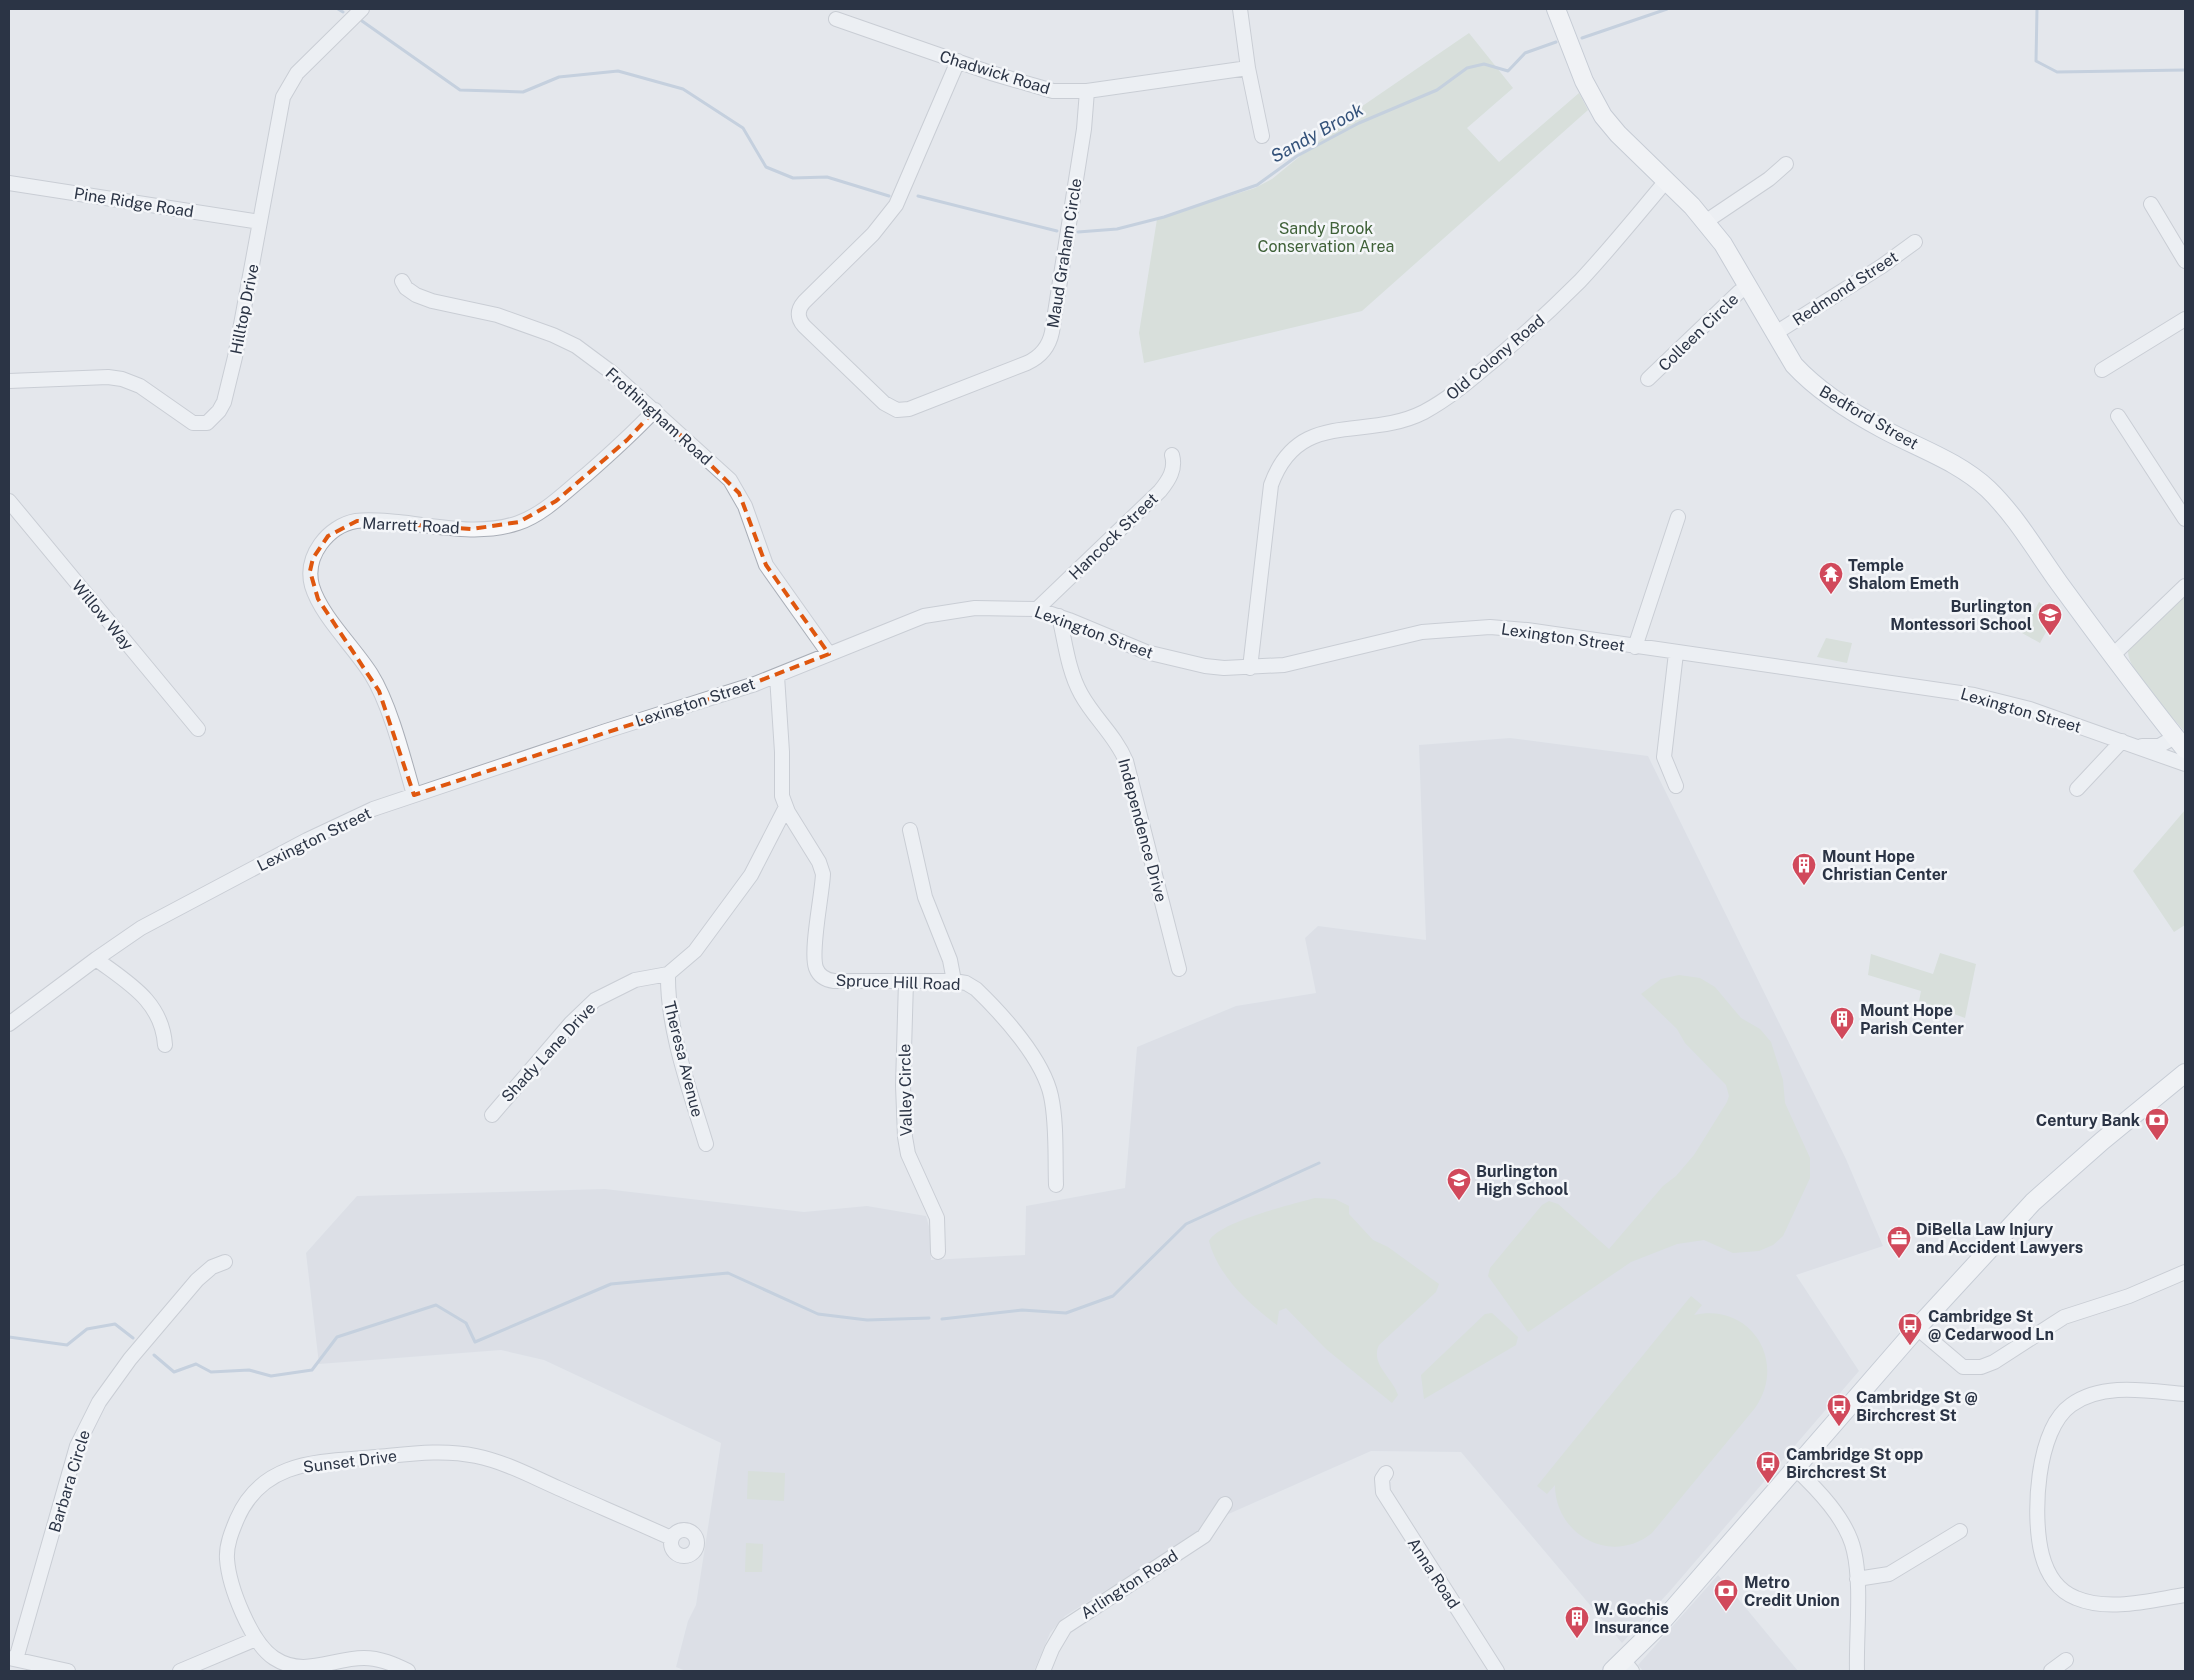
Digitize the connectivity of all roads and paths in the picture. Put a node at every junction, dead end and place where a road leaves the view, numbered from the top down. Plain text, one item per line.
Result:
1 (362, 9) edge
2 (1240, 9) edge
3 (1556, 9) edge
4 (836, 19) dead end
5 (958, 61) junction
6 (1248, 68) junction
7 (1087, 91) junction
8 (1262, 136) dead end
9 (1786, 164) dead end
10 (1666, 181) junction
11 (9, 183) edge
12 (2150, 204) dead end
13 (260, 222) junction
14 (1705, 222) junction
15 (1915, 242) dead end
16 (2185, 261) edge
17 (402, 281) dead end
18 (1749, 286) junction
19 (2185, 319) edge
20 (1774, 334) junction
21 (2102, 370) dead end
22 (1648, 379) dead end
23 (9, 381) edge
24 (655, 410) junction
25 (2118, 416) dead end
26 (1172, 455) dead end
27 (9, 501) edge
28 (1678, 517) dead end
29 (2185, 519) edge
30 (2185, 586) edge
31 (1037, 608) junction
32 (1059, 616) junction
33 (1635, 647) junction
34 (1676, 652) junction
35 (829, 654) junction
36 (2112, 656) junction
37 (1250, 668) junction
38 (777, 676) junction
39 (198, 729) dead end
40 (2128, 743) junction
41 (2180, 743) edge
42 (2185, 764) edge
43 (1676, 786) dead end
44 (2077, 789) dead end
45 (414, 795) junction
46 (786, 807) junction
47 (910, 830) dead end
48 (96, 959) junction
49 (1179, 969) dead end
50 (668, 974) junction
51 (906, 981) junction
52 (954, 981) junction
53 (9, 1024) edge
54 (165, 1045) dead end
55 (2185, 1073) edge
56 (492, 1115) dead end
57 (706, 1144) dead end
58 (1056, 1185) dead end
59 (938, 1252) dead end
60 (225, 1262) dead end
61 (2185, 1272) edge
62 (1917, 1328) junction
63 (2185, 1394) edge
64 (1794, 1467) junction
65 (1386, 1473) dead end
66 (1225, 1504) dead end
67 (1960, 1531) dead end
68 (671, 1538) dead end
69 (1857, 1579) junction
70 (2185, 1595) edge
71 (256, 1639) junction
72 (12, 1658) edge
73 (2066, 1660) dead end
74 (1623, 1668) edge
75 (68, 1671) edge
76 (180, 1671) edge
77 (408, 1671) edge
78 (1043, 1671) edge
79 (1497, 1671) edge
80 (1857, 1671) edge
81 (2051, 1671) edge

1 - 13 street, Hilltop Drive
2 - 6 street
3 - 10 main road, Bedford Street
4 - 5 street, Chadwick Road
5 - 7 street, Chadwick Road
5 - 7 street, Maud Graham Circle
6 - 7 street, Chadwick Road
6 - 8 street
9 - 14 street
10 - 14 main road, Bedford Street
10 - 37 street, Old Colony Road
11 - 13 street, Pine Ridge Road
12 - 16 street
13 - 23 street, Hilltop Drive
14 - 18 main road, Bedford Street
15 - 20 street, Redmond Street
17 - 24 street, Frothingham Road
18 - 20 main road, Bedford Street
18 - 22 street, Colleen Circle
19 - 21 street
20 - 36 main road, Bedford Street
24 - 35 street, Frothingham Road
24 - 45 street, Marrett Road
25 - 29 street
26 - 31 street, Hancock Street
27 - 39 street, Willow Way
28 - 33 street
30 - 36 street
31 - 32 street, Lexington Street
31 - 35 street, Lexington Street
32 - 37 street, Lexington Street
32 - 49 street, Independence Drive
33 - 34 street, Lexington Street
33 - 37 street, Lexington Street
34 - 40 street, Lexington Street
34 - 43 street
35 - 38 street, Lexington Street
36 - 41 main road, Bedford Street
38 - 45 street, Lexington Street
38 - 46 street, Spruce Hill Road
40 - 41 street, Lexington Street
40 - 42 street, Lexington Street
40 - 44 street
45 - 48 street, Lexington Street
46 - 50 street, Shady Lane Drive
46 - 51 street, Spruce Hill Road
47 - 52 street
48 - 53 street, Lexington Street
48 - 54 street
50 - 56 street, Shady Lane Drive
50 - 57 street, Theresa Avenue
51 - 52 street, Spruce Hill Road
51 - 59 street, Valley Circle
52 - 58 street, Spruce Hill Road
55 - 62 main road
60 - 72 street, Barbara Circle
61 - 62 street
62 - 64 main road
63 - 70 street
64 - 69 street
64 - 74 main road
65 - 79 street, Anna Road
66 - 78 street, Arlington Road
67 - 69 street
68 - 71 street, Sunset Drive
69 - 80 street
71 - 76 street
71 - 77 street, Sunset Drive
72 - 75 street
73 - 81 street

